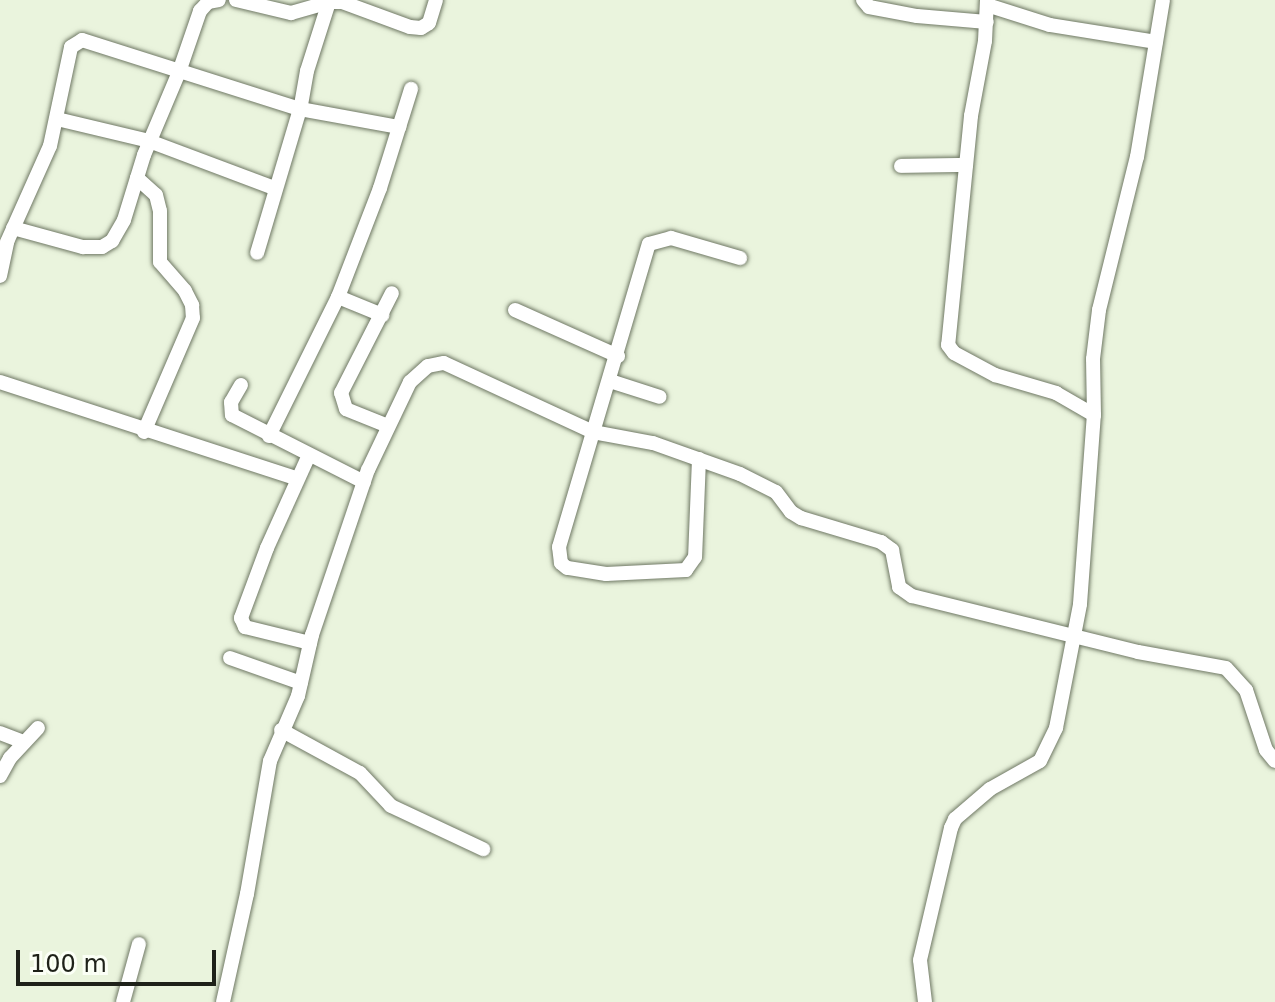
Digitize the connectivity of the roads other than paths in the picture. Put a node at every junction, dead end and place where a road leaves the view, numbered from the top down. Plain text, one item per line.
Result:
1 (219, 0) edge
2 (236, 0) edge
3 (436, 0) edge
4 (863, 0) edge
5 (1163, 0) edge
6 (329, 2) edge
7 (987, 3) edge
8 (987, 22) junction
9 (1156, 42) junction
10 (179, 72) junction
11 (411, 89) dead end
12 (300, 109) junction
13 (57, 119) junction
14 (399, 127) junction
15 (149, 141) junction
16 (966, 165) junction
17 (901, 166) dead end
18 (137, 178) junction
19 (274, 188) junction
20 (13, 228) junction
21 (257, 253) dead end
22 (740, 258) dead end
23 (0, 276) edge
24 (392, 293) dead end
25 (338, 297) junction
26 (515, 310) dead end
27 (382, 315) junction
28 (618, 356) junction
29 (610, 381) junction
30 (0, 382) edge
31 (241, 385) dead end
32 (660, 397) dead end
33 (1094, 415) junction
34 (388, 426) junction
35 (144, 432) junction
36 (593, 432) junction
37 (269, 436) junction
38 (309, 455) junction
39 (699, 459) junction
40 (298, 479) junction
41 (364, 482) junction
42 (1074, 636) junction
43 (310, 643) junction
44 (230, 658) dead end
45 (301, 683) junction
46 (38, 728) dead end
47 (281, 730) junction
48 (0, 733) edge
49 (24, 742) junction
50 (1275, 761) edge
51 (0, 776) edge
52 (483, 849) dead end
53 (139, 944) dead end
54 (123, 1002) edge
55 (223, 1002) edge
56 (925, 1002) edge

1 - 10 street
2 - 6 street
3 - 6 street
4 - 8 street
5 - 9 street
6 - 12 street
7 - 8 street
7 - 9 street
8 - 16 street
9 - 33 street
10 - 12 street
10 - 13 street
10 - 15 street
11 - 14 street
12 - 14 street
12 - 19 street
13 - 15 street
13 - 20 street
14 - 25 street
15 - 18 street
15 - 19 street
16 - 17 street
16 - 33 street
18 - 20 street
18 - 35 street
19 - 21 street
20 - 23 street
22 - 28 street
24 - 27 street
25 - 27 street
25 - 37 street
26 - 28 street
27 - 34 street
28 - 29 street
29 - 32 street
29 - 36 street
30 - 35 street
31 - 37 street
33 - 42 street
34 - 36 street
34 - 41 street
35 - 40 street
36 - 39 street
36 - 39 street
37 - 38 street
38 - 40 street
38 - 41 street
39 - 42 street
40 - 43 street
41 - 43 street
42 - 50 street
42 - 56 street
43 - 45 street
44 - 45 street
45 - 47 street
46 - 49 street
47 - 52 street
47 - 55 street
48 - 49 street
49 - 51 street
53 - 54 street

